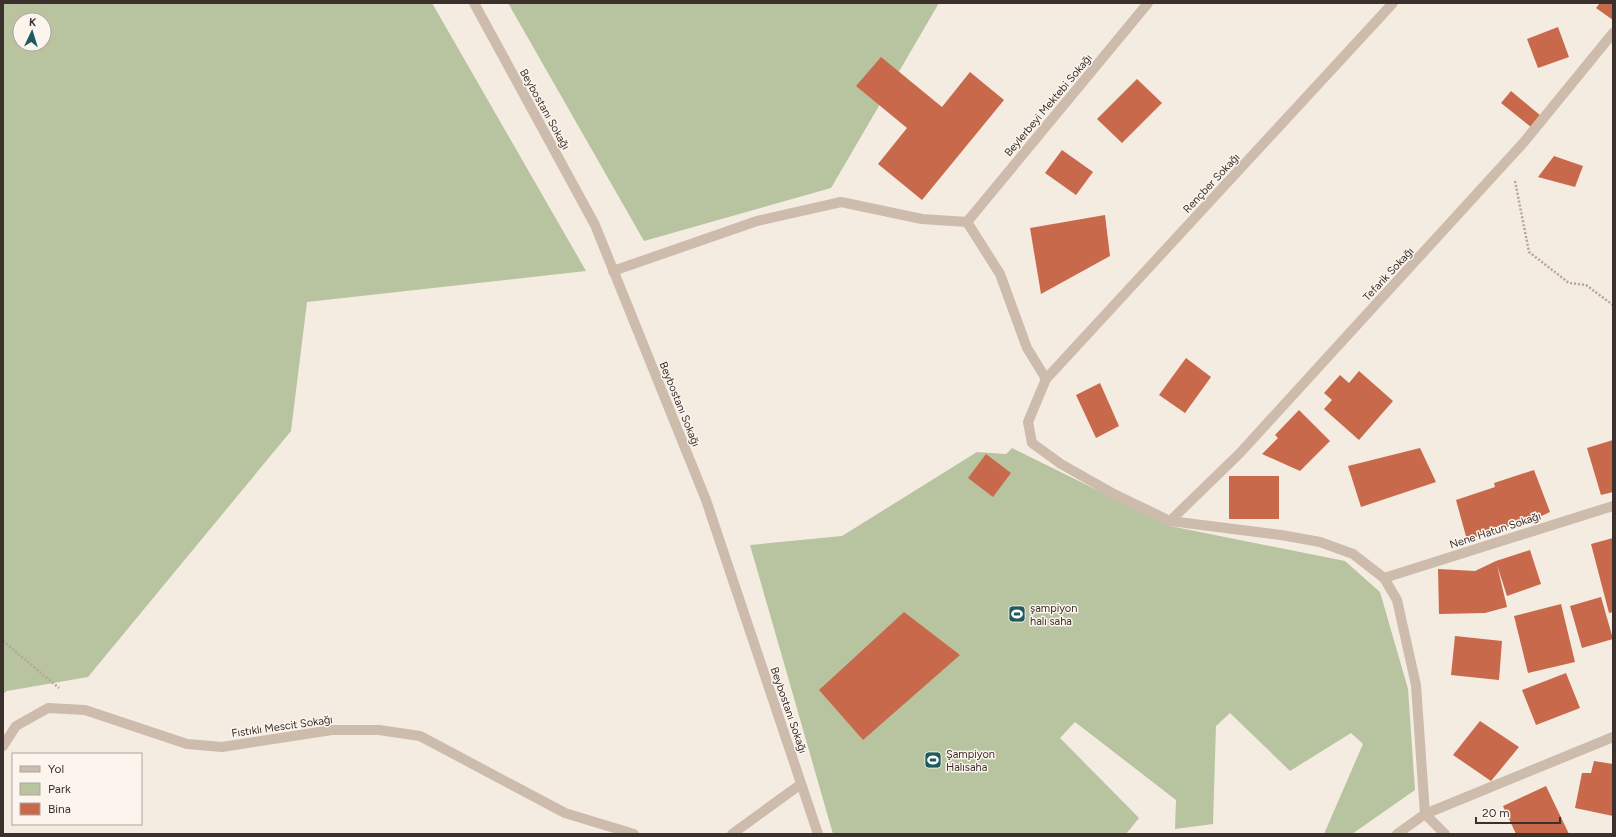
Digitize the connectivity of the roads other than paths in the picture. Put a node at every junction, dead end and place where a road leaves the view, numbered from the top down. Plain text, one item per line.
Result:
1 (474, 3) edge
2 (1148, 3) edge
3 (1393, 3) edge
4 (1613, 33) edge
5 (967, 222) junction
6 (613, 271) junction
7 (1046, 379) junction
8 (1613, 506) edge
9 (1170, 521) junction
10 (1384, 578) junction
11 (1613, 737) edge
12 (3, 746) edge
13 (801, 784) junction
14 (1425, 814) junction
15 (634, 834) edge
16 (732, 834) edge
17 (818, 834) edge
18 (1398, 834) edge
19 (1445, 834) edge

1 - 6 street, Beybostanı Sokağı
2 - 5 street, Beylerbeyi Mektebi Sokağı
3 - 7 street, Rençber Sokağı
4 - 9 street, Tefarik Sokağı
5 - 6 street
5 - 7 street
6 - 13 street, Beybostanı Sokağı
7 - 9 street, Rençber Sokağı
8 - 10 street, Nene Hatun Sokağı
9 - 10 street, Rençber Sokağı
10 - 14 street
11 - 14 street
12 - 15 street, Fıstıklı Mescit Sokağı
13 - 16 street
13 - 17 street, Beybostanı Sokağı
14 - 18 street
14 - 19 street

